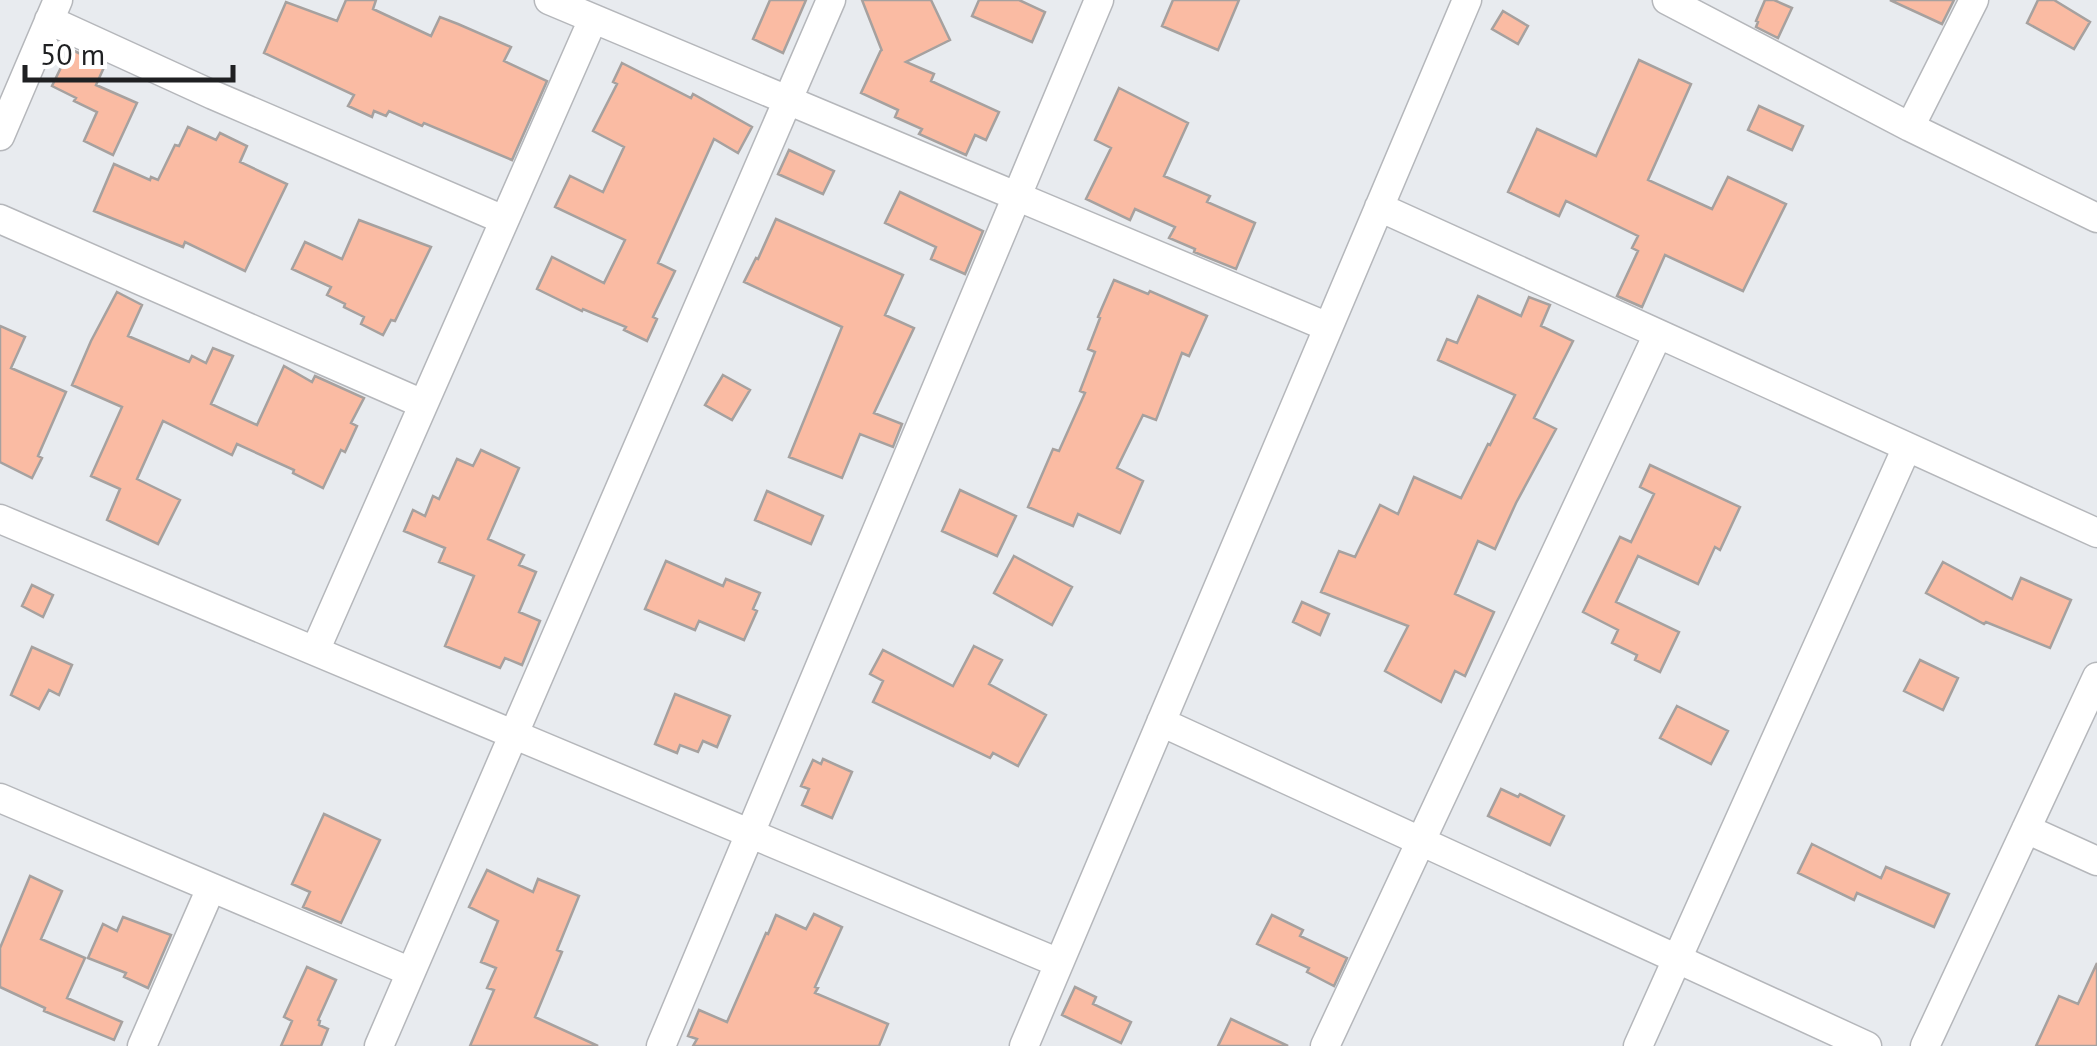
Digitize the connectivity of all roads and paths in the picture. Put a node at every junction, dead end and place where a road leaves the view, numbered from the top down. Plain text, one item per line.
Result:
1 (548, 0) edge
2 (831, 0) edge
3 (1098, 0) edge
4 (1467, 0) edge
5 (1667, 0) edge
6 (1974, 0) edge
7 (54, 10) edge
8 (593, 18) junction
9 (788, 100) junction
10 (1910, 127) junction
11 (0, 136) edge
12 (1016, 196) junction
13 (1379, 207) junction
14 (2097, 218) edge
15 (0, 219) edge
16 (504, 220) junction
17 (1328, 327) junction
18 (1658, 334) junction
19 (423, 404) junction
20 (1908, 447) junction
21 (0, 519) edge
22 (2097, 533) edge
23 (315, 652) junction
24 (2097, 677) edge
25 (1161, 722) junction
26 (514, 735) junction
27 (0, 798) edge
28 (2026, 829) junction
29 (750, 834) junction
30 (1421, 842) junction
31 (2097, 861) edge
32 (212, 888) junction
33 (1677, 959) junction
34 (1059, 963) junction
35 (412, 972) junction
36 (142, 1046) edge
37 (380, 1046) edge
38 (662, 1046) edge
39 (1024, 1046) edge
40 (1325, 1046) edge
41 (1638, 1046) edge
42 (1867, 1046) edge
43 (1925, 1046) edge

1 - 8 street
2 - 9 street
3 - 12 street
4 - 13 street
5 - 10 street
6 - 10 street
7 - 11 street
7 - 16 street
8 - 9 street
8 - 16 street
9 - 12 street
9 - 26 street
10 - 14 street
12 - 17 street
12 - 29 street
13 - 17 street
13 - 18 street
15 - 19 street
16 - 19 street
17 - 25 street
18 - 20 street
18 - 30 street
19 - 23 street
20 - 22 street
20 - 33 street
21 - 23 street
23 - 26 street
24 - 28 street
25 - 30 street
25 - 34 street
26 - 29 street
26 - 35 street
27 - 32 street
28 - 31 street
28 - 43 street
29 - 34 street
29 - 38 street
30 - 33 street
30 - 40 street
32 - 35 street
32 - 36 street
33 - 41 street
33 - 42 street
34 - 39 street
35 - 37 street

